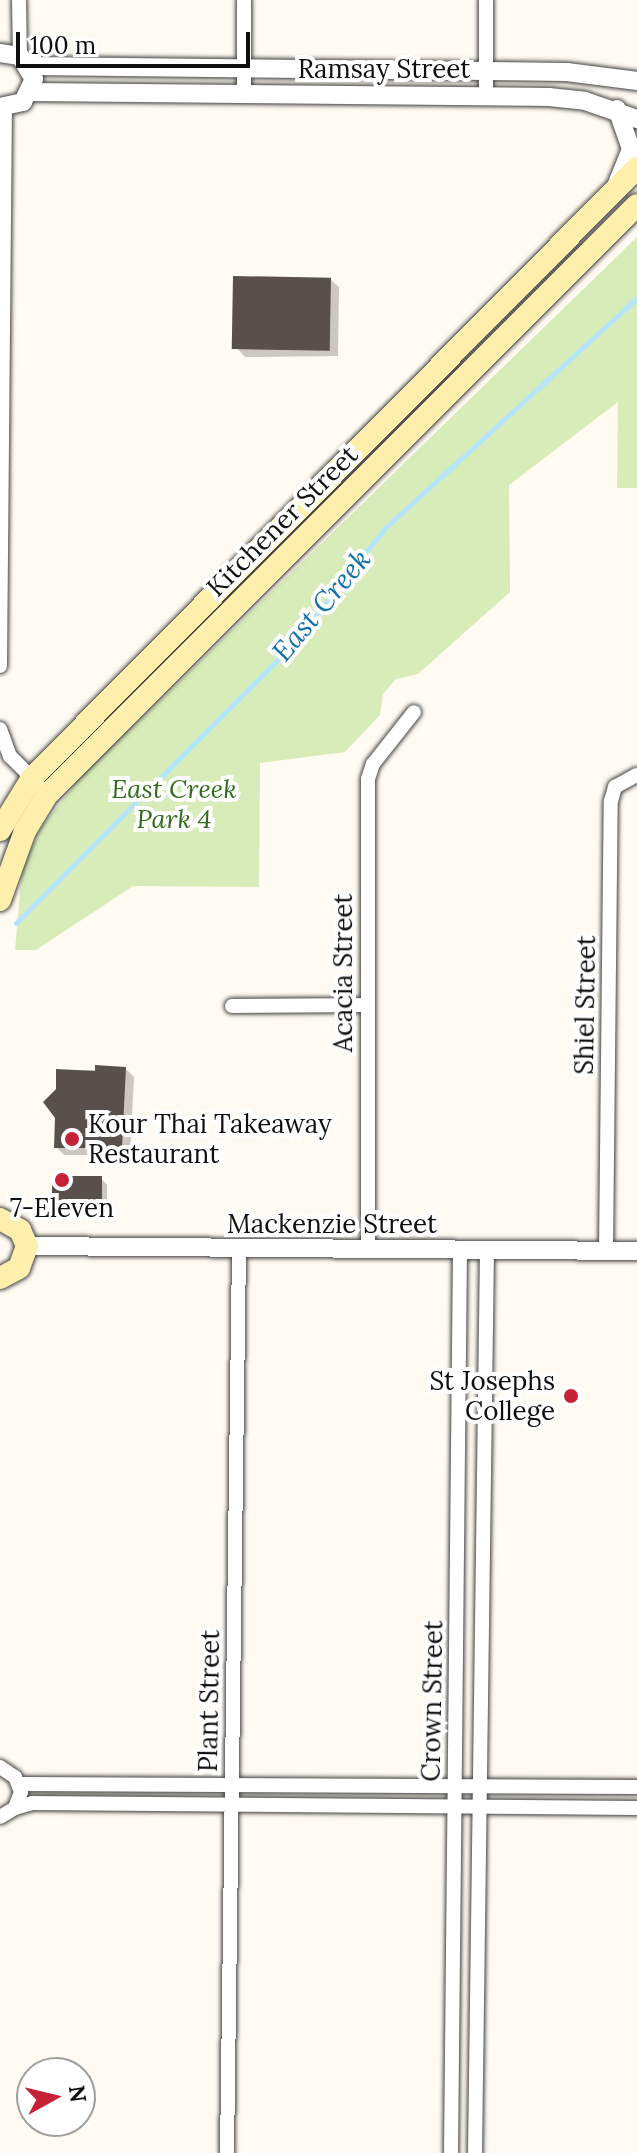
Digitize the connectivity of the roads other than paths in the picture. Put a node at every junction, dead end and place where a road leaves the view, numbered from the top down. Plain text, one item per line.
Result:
1 (19, 0) edge
2 (244, 0) edge
3 (486, 0) edge
4 (0, 53) edge
5 (25, 61) junction
6 (244, 72) junction
7 (486, 72) junction
8 (637, 81) edge
9 (31, 92) junction
10 (244, 95) junction
11 (486, 95) junction
12 (2, 108) edge
13 (617, 109) junction
14 (637, 119) edge
15 (637, 168) edge
16 (611, 192) junction
17 (637, 205) edge
18 (497, 308) junction
19 (515, 326) junction
20 (0, 666) edge
21 (414, 712) dead end
22 (0, 729) edge
23 (637, 775) edge
24 (32, 778) junction
25 (47, 795) junction
26 (0, 830) edge
27 (0, 900) edge
28 (367, 1005) junction
29 (232, 1006) dead end
30 (0, 1219) edge
31 (27, 1246) junction
32 (368, 1249) junction
33 (239, 1250) junction
34 (460, 1250) junction
35 (487, 1250) junction
36 (606, 1251) junction
37 (637, 1251) edge
38 (0, 1278) edge
39 (0, 1767) edge
40 (19, 1784) junction
41 (455, 1785) junction
42 (482, 1785) junction
43 (231, 1786) junction
44 (637, 1787) edge
45 (232, 1803) junction
46 (453, 1806) junction
47 (483, 1807) junction
48 (15, 1808) junction
49 (637, 1808) edge
50 (0, 1817) edge
51 (227, 2153) edge
52 (451, 2153) edge
53 (475, 2153) edge

1 - 5 street
2 - 6 street
3 - 7 street
4 - 5 street, Ramsay Street
5 - 6 street, Ramsay Street
5 - 9 street
6 - 7 street, Ramsay Street
6 - 10 street
7 - 8 street, Ramsay Street
7 - 11 street
9 - 10 street, Ramsay Street
9 - 12 street
10 - 11 street, Ramsay Street
11 - 13 street, Ramsay Street
12 - 20 street
13 - 14 street, Ramsay Street
13 - 16 street
15 - 16 main road, Kitchener Street
16 - 18 main road, Kitchener Street
17 - 19 main road, Kitchener Street
18 - 19 street
18 - 24 main road, Kitchener Street
19 - 25 main road, Kitchener Street
21 - 28 street, Acacia Street
22 - 24 street
23 - 36 street, Shiel Street
24 - 25 street
24 - 26 main road, Kitchener Street
25 - 27 main road, Kitchener Street
28 - 29 street
28 - 32 street, Acacia Street
30 - 31 main road
31 - 33 street, Mackenzie Street
31 - 38 main road
32 - 33 street, Mackenzie Street
32 - 34 street, Mackenzie Street
33 - 43 street, Plant Street
34 - 35 street, Mackenzie Street
34 - 41 street, Crown Street
35 - 36 street, Mackenzie Street
35 - 42 street, Crown Street
36 - 37 street, Mackenzie Street
39 - 40 street
40 - 43 street
40 - 48 street
41 - 42 street
41 - 43 street
41 - 46 street, Crown Street
42 - 44 street
42 - 47 street, Crown Street
43 - 45 street, Plant Street
45 - 46 street
45 - 48 street
45 - 51 street, Plant Street
46 - 47 street
46 - 52 street, Crown Street
47 - 49 street
47 - 53 street, Crown Street
48 - 50 street

